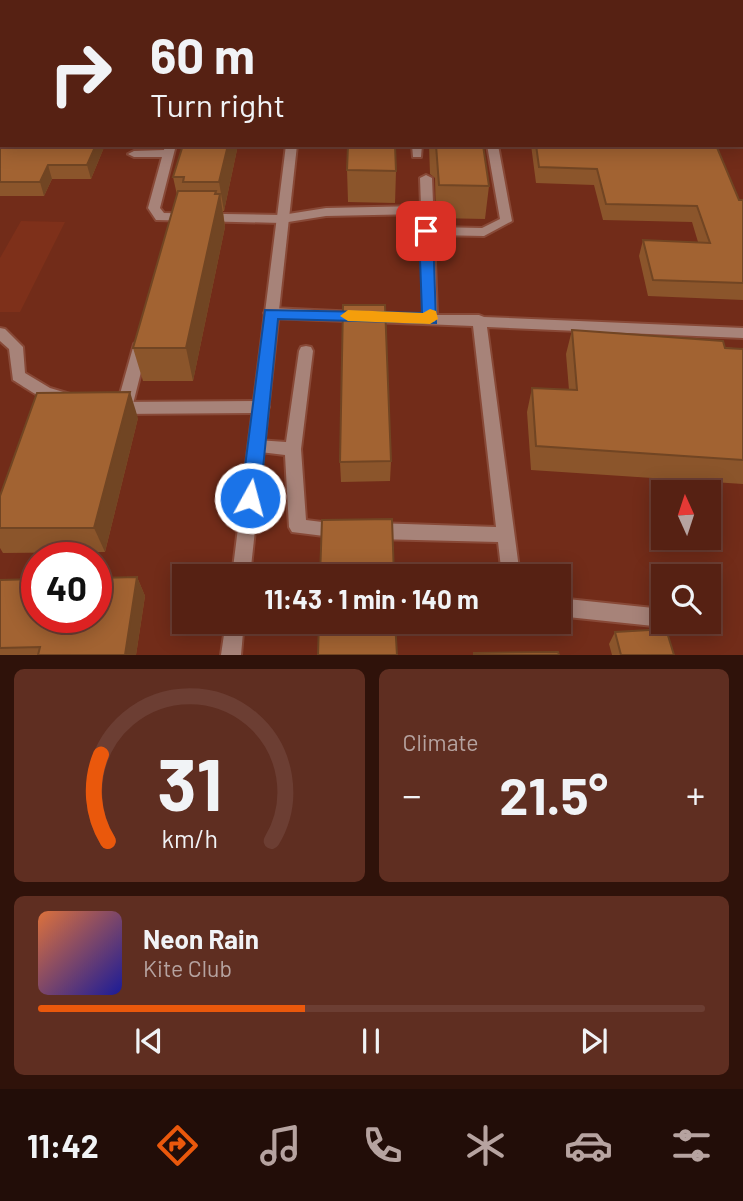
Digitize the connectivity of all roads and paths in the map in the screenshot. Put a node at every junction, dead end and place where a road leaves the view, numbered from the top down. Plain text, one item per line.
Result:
1 (292, 147) edge
2 (492, 147) edge
3 (170, 149) edge
4 (134, 154) dead end
5 (426, 178) dead end
6 (426, 210) junction
7 (282, 219) junction
8 (426, 231) junction
9 (271, 313) junction
10 (430, 319) junction
11 (479, 320) junction
12 (144, 332) edge
13 (0, 333) edge
14 (743, 333) edge
15 (306, 351) dead end
16 (261, 407) junction
17 (124, 408) junction
18 (257, 446) junction
19 (293, 449) junction
20 (506, 535) junction
21 (242, 564) edge
22 (510, 564) edge
23 (571, 608) edge
24 (651, 617) edge
25 (233, 634) edge
26 (231, 655) edge

1 - 7 street
2 - 8 street
3 - 4 street
3 - 7 street
5 - 6 street
6 - 7 street
6 - 8 street
7 - 9 street
8 - 10 street
9 - 10 street
9 - 16 street
10 - 11 street
11 - 14 street
11 - 20 street
12 - 17 street
13 - 17 street
15 - 19 street
16 - 17 street
16 - 18 street
18 - 19 street
18 - 21 street
19 - 20 street
20 - 22 street
23 - 24 street
25 - 26 street

